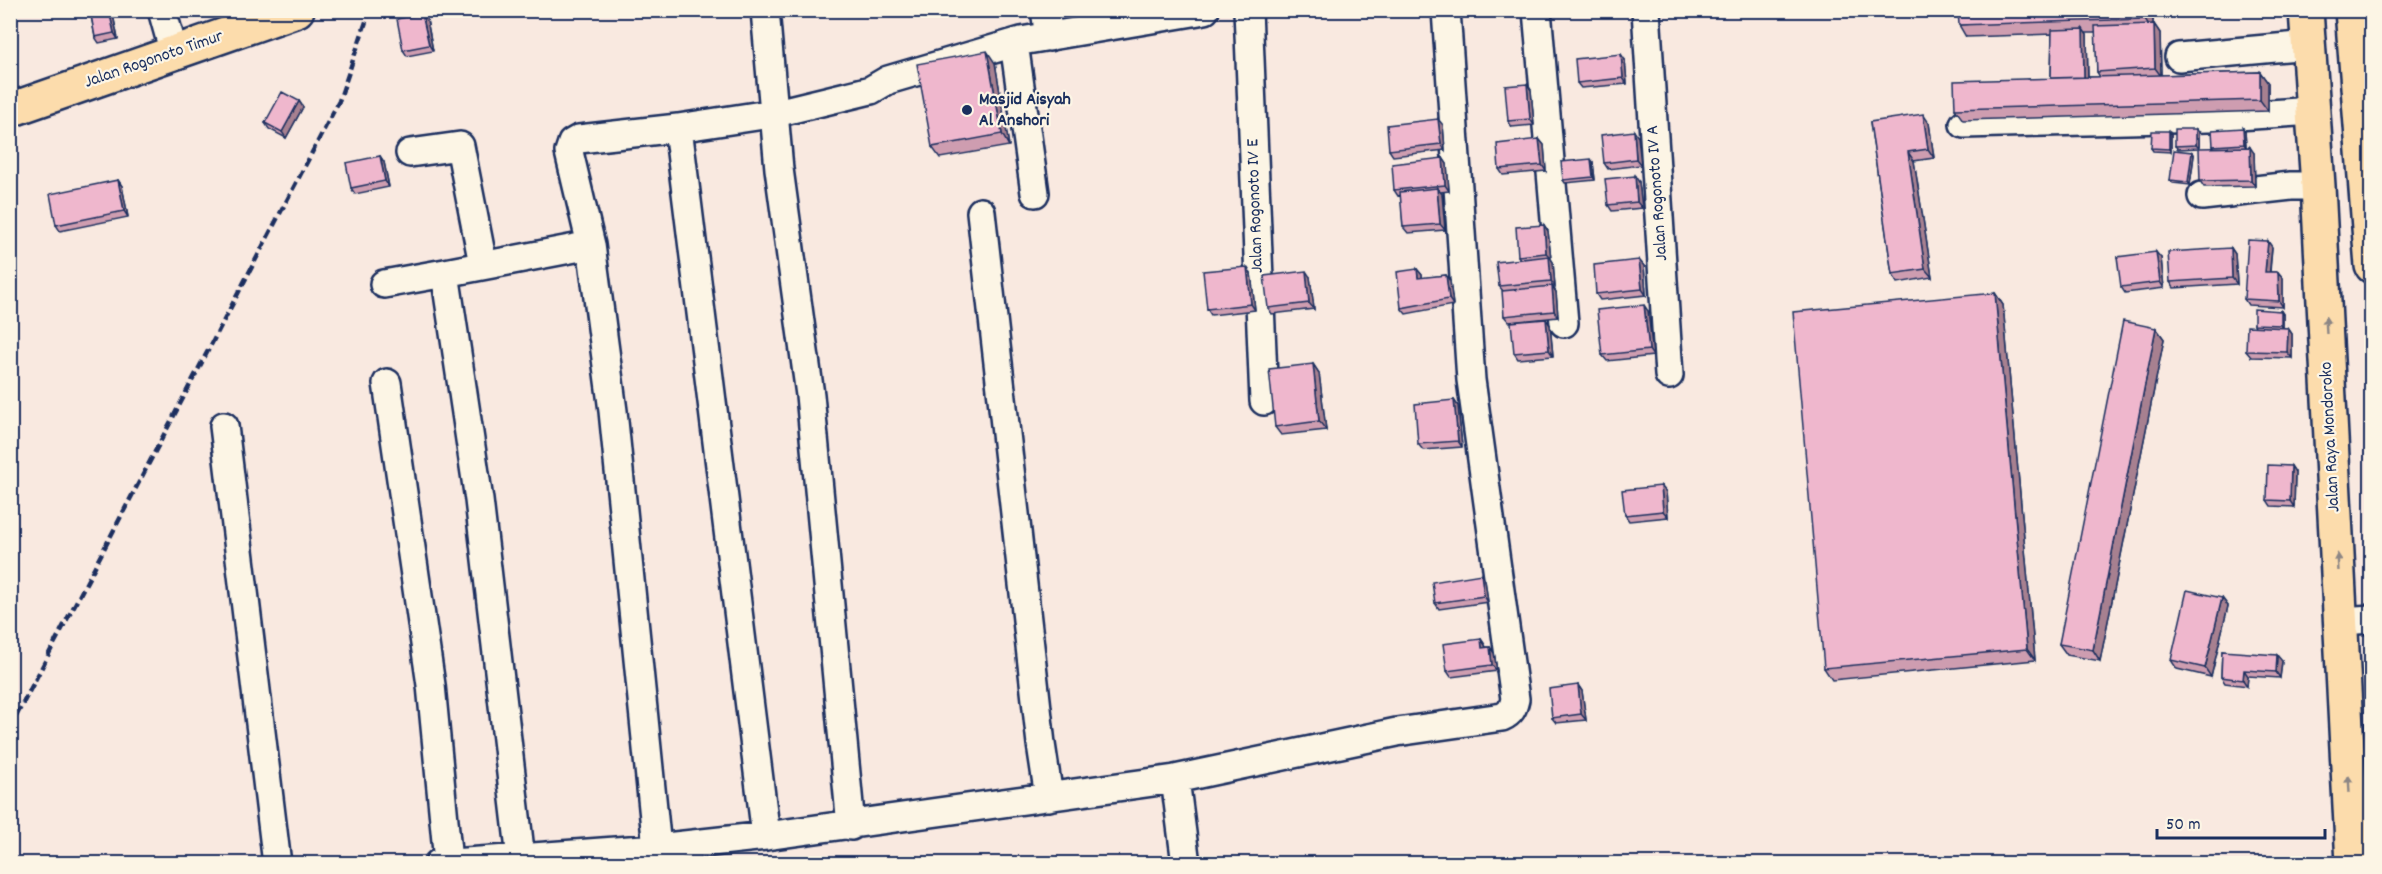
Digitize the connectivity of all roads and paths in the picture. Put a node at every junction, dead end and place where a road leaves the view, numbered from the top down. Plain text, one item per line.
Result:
1 (162, 10) edge
2 (765, 10) edge
3 (1205, 10) edge
4 (1248, 10) edge
5 (1446, 10) edge
6 (1536, 10) edge
7 (1646, 10) edge
8 (2306, 10) edge
9 (2352, 10) edge
10 (297, 11) edge
11 (1047, 24) edge
12 (1014, 43) junction
13 (2309, 45) junction
14 (174, 53) junction
15 (2178, 57) dead end
16 (10, 110) edge
17 (2313, 111) junction
18 (776, 113) junction
19 (1964, 124) edge
20 (678, 128) junction
21 (410, 153) dead end
22 (2319, 186) junction
23 (1035, 193) dead end
24 (2202, 196) dead end
25 (981, 212) dead end
26 (591, 245) junction
27 (483, 264) junction
28 (2372, 266) edge
29 (445, 273) junction
30 (384, 284) dead end
31 (1564, 323) dead end
32 (1669, 375) dead end
33 (387, 383) dead end
34 (1264, 401) dead end
35 (224, 426) dead end
36 (2356, 620) edge
37 (1175, 779) junction
38 (1049, 797) junction
39 (851, 826) junction
40 (766, 836) junction
41 (657, 848) junction
42 (521, 859) junction
43 (443, 863) edge
44 (277, 864) edge
45 (1186, 864) edge
46 (2353, 864) edge

1 - 14 street
2 - 18 street
3 - 11 street
4 - 34 street, Jalan Rogonoto IV E
5 - 37 street
6 - 31 street
7 - 32 street, Jalan Rogonoto IV A
8 - 13 main road, Jalan Raya Mondoroko
9 - 28 main road
10 - 14 main road, Jalan Rogonoto Timur
11 - 12 street
12 - 18 street
12 - 23 street
13 - 15 street
13 - 17 main road, Jalan Raya Mondoroko
14 - 16 main road, Jalan Rogonoto Timur
17 - 19 street
17 - 22 main road, Jalan Raya Mondoroko
18 - 20 street
18 - 39 street
20 - 26 street
20 - 40 street
21 - 27 street
22 - 24 street
36 -> 22 main road, Jalan Raya Mondoroko
25 - 38 street
26 - 27 street
26 - 41 street
27 - 29 street
29 - 30 street
29 - 42 street
33 - 43 street
35 - 44 street
46 -> 36 main road, Jalan Raya Mondoroko
37 - 38 street
37 - 45 street
38 - 39 street
39 - 40 street
40 - 41 street
41 - 42 street
42 - 43 street

